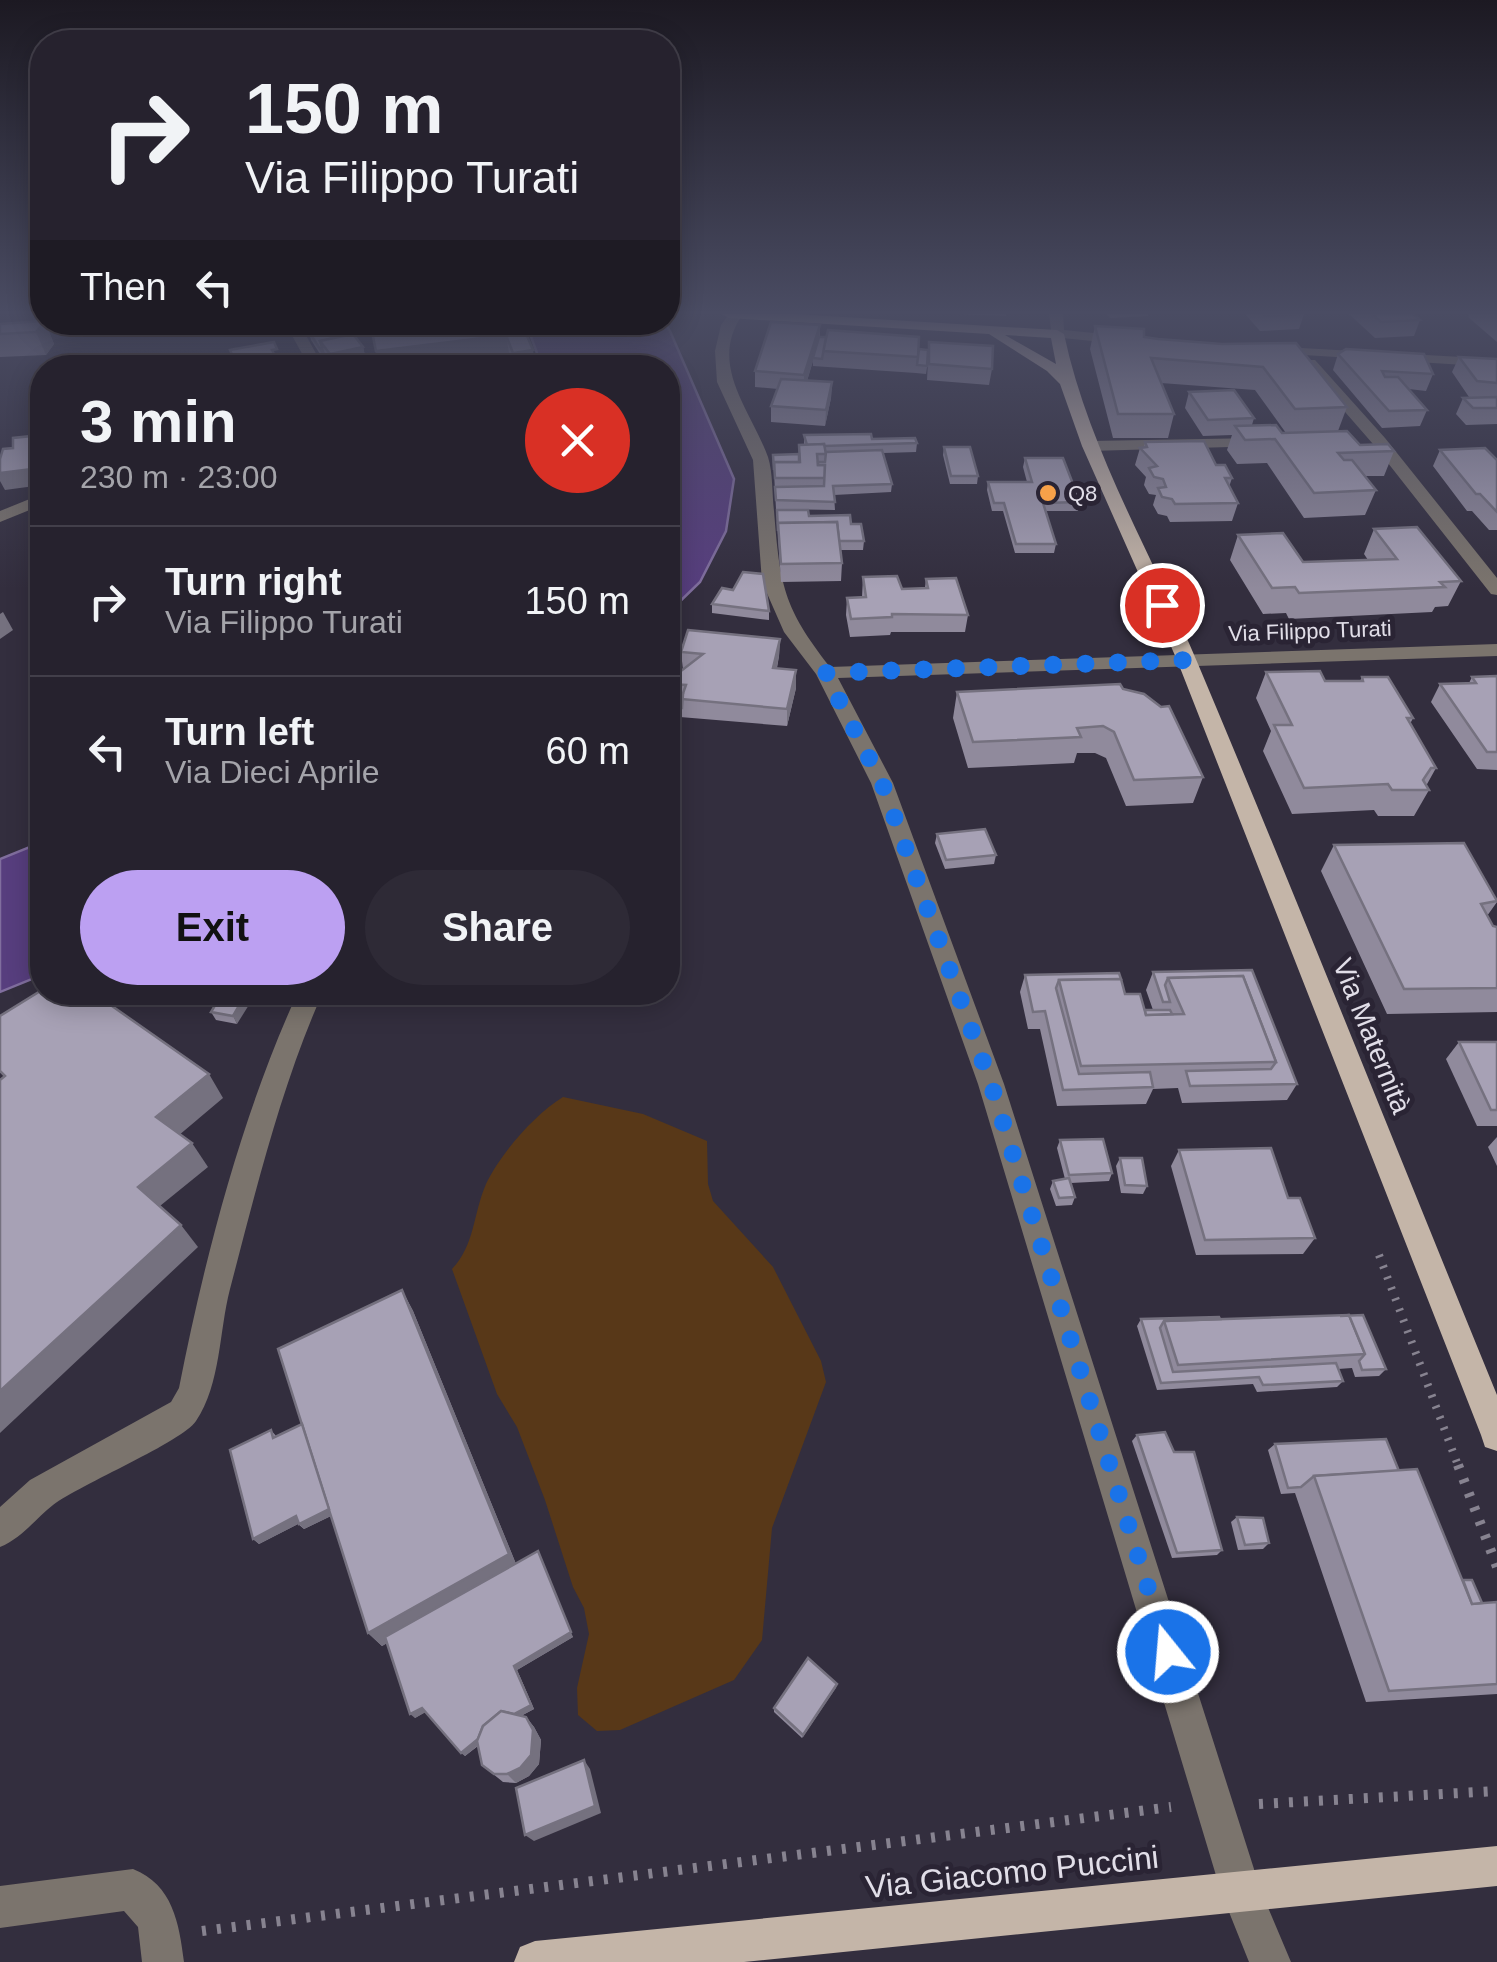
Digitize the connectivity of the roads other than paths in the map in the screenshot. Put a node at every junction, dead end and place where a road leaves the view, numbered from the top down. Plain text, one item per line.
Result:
1 (735, 406) edge
2 (1075, 406) edge
3 (1347, 406) edge
4 (1360, 441) edge
5 (1379, 441) junction
6 (1283, 442) edge
7 (1090, 446) junction
8 (30, 504) edge
9 (0, 517) edge
10 (1497, 590) edge
11 (1497, 650) edge
12 (1187, 660) junction
13 (825, 673) junction
14 (305, 1005) edge
15 (1497, 1435) edge
16 (0, 1530) edge
17 (1497, 1866) edge
18 (1242, 1892) junction
19 (0, 1907) edge
20 (161, 1948) edge
21 (534, 1962) edge
22 (1270, 1962) edge

1 - 13 street
2 - 7 main road, Via Maternità
3 - 5 street
4 - 5 street
5 - 10 street
6 - 7 street
7 - 12 main road, Via Maternità
8 - 9 street
11 - 12 street, Via Filippo Turati
12 - 13 street, Via Filippo Turati
12 - 15 main road, Via Maternità
13 - 18 street
14 - 16 street
17 - 18 main road, Via Giacomo Puccini
18 - 21 main road, Via Giacomo Puccini
18 - 22 street
19 - 20 street

